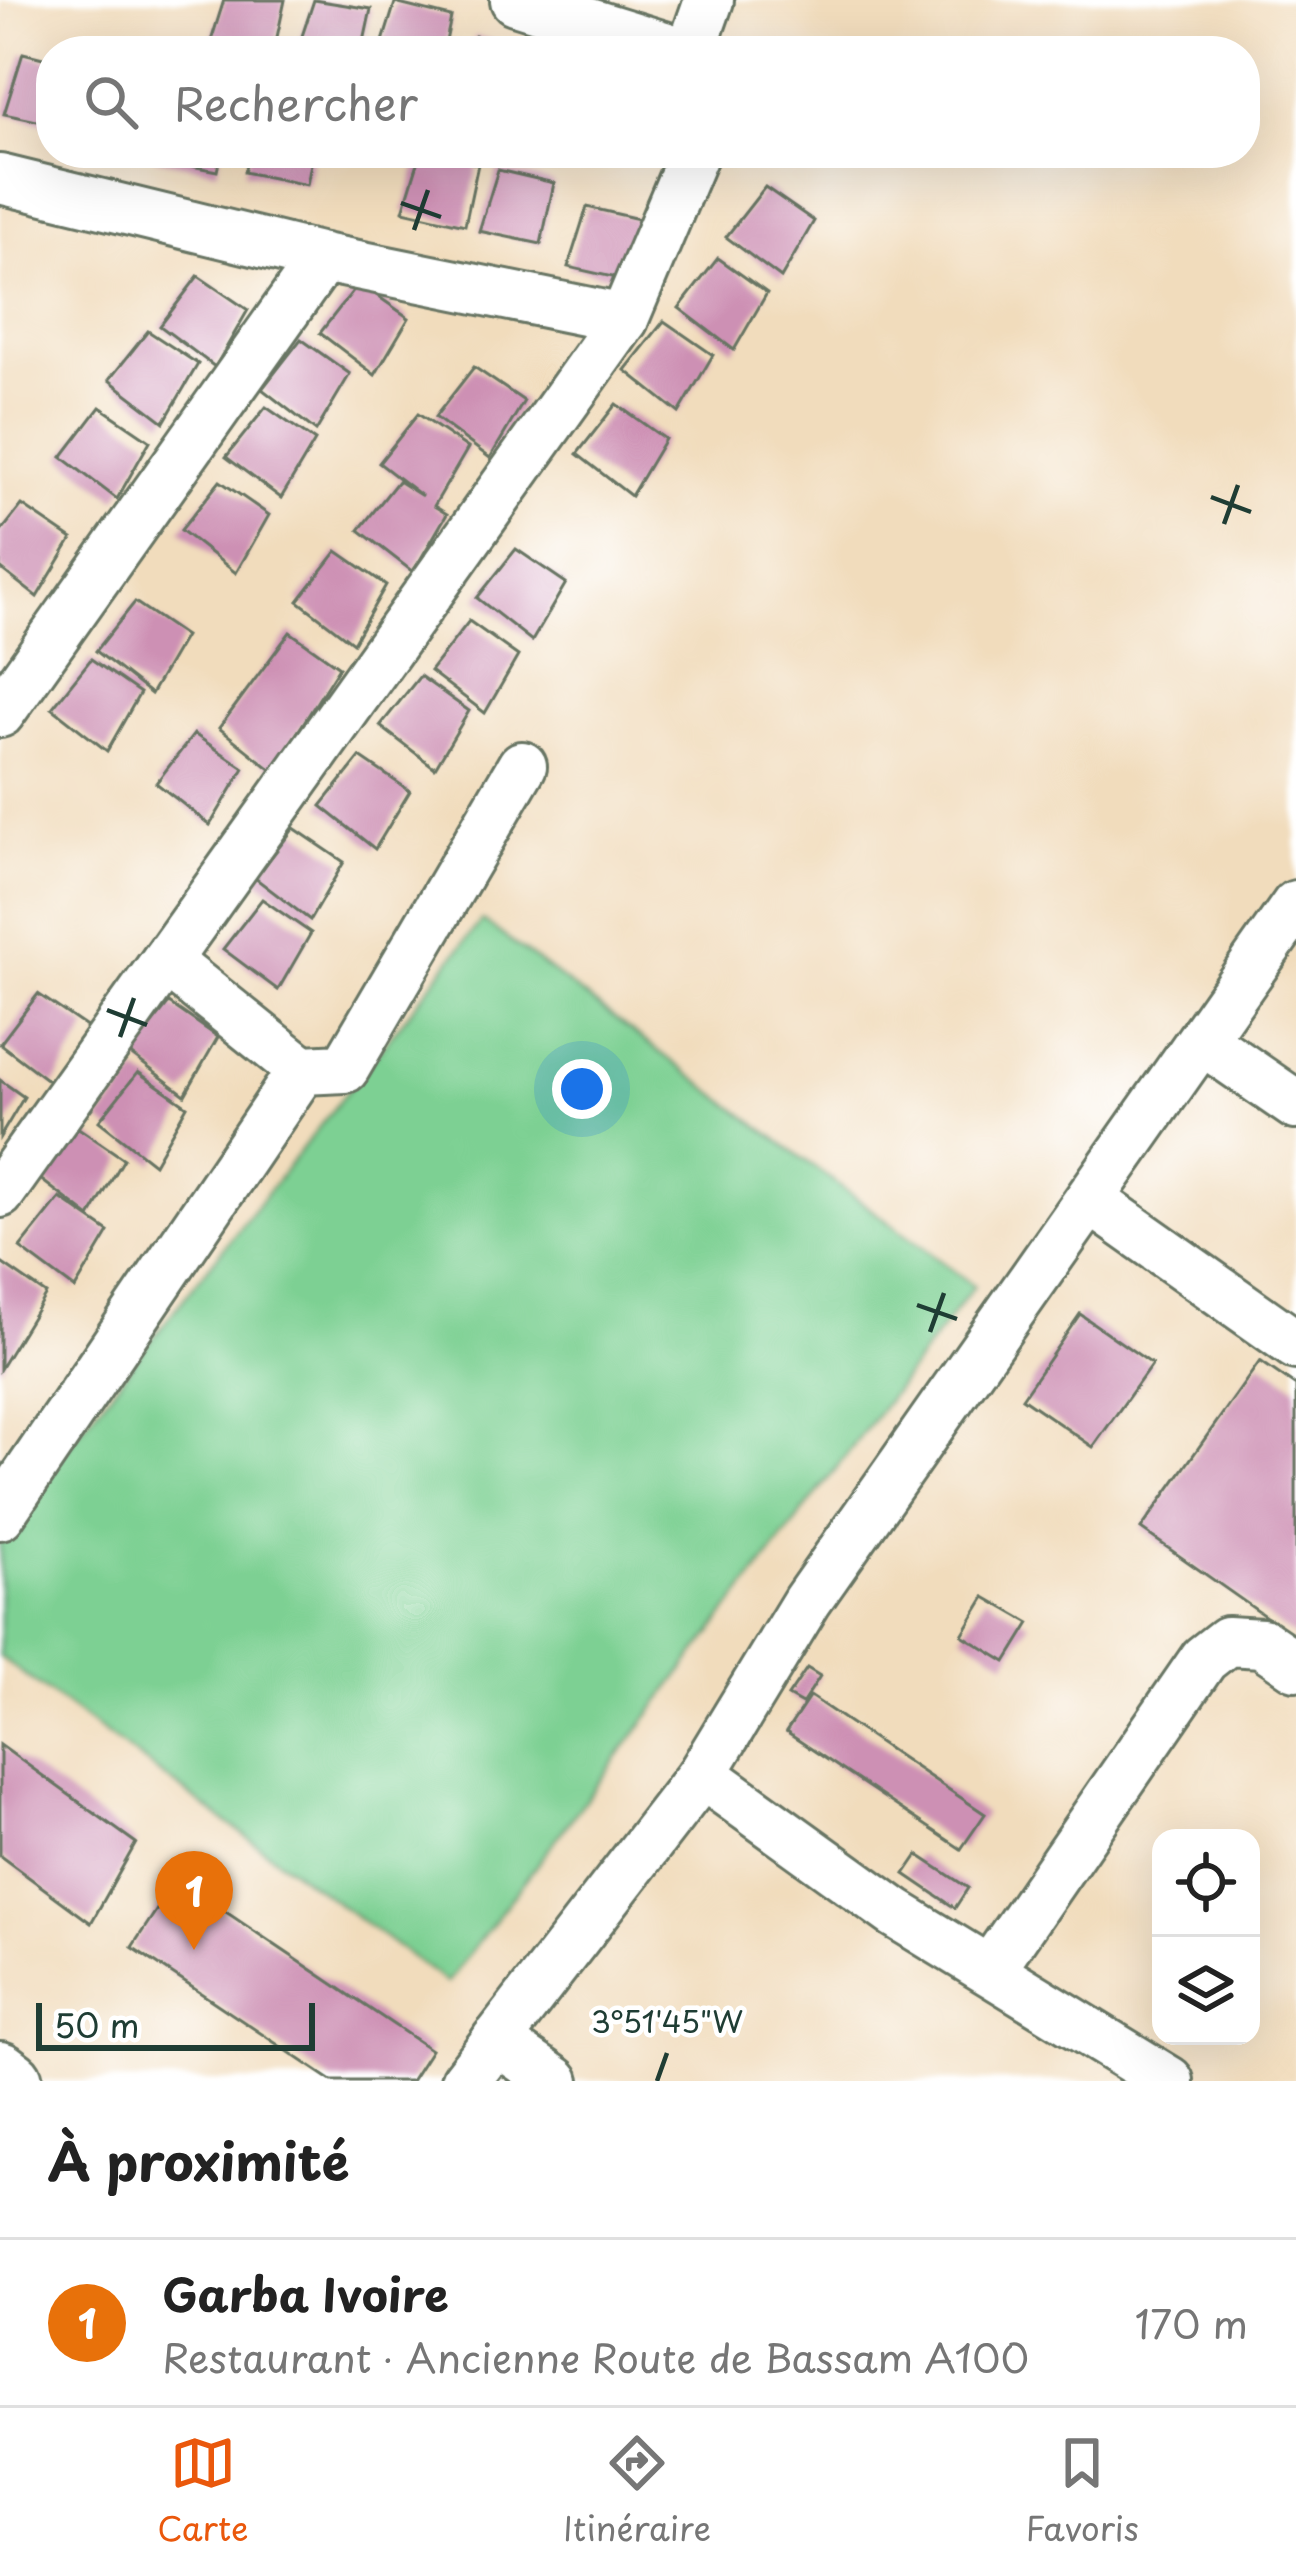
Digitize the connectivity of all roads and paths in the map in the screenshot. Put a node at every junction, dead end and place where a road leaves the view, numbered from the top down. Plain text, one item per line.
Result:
1 (515, 0) edge
2 (709, 0) edge
3 (631, 36) edge
4 (697, 36) edge
5 (688, 168) edge
6 (0, 179) edge
7 (323, 258) junction
8 (624, 320) junction
9 (0, 713) edge
10 (522, 766) dead end
11 (1296, 905) edge
12 (166, 961) junction
13 (1203, 1041) junction
14 (302, 1070) junction
15 (1296, 1105) edge
16 (0, 1193) edge
17 (1092, 1201) junction
18 (1296, 1345) edge
19 (0, 1515) edge
20 (1296, 1666) edge
21 (702, 1774) junction
22 (990, 1970) junction
23 (496, 2040) junction
24 (0, 2072) edge
25 (12, 2081) edge
26 (465, 2081) edge
27 (555, 2081) edge
28 (1168, 2081) edge

1 - 3 street
2 - 4 street
5 - 8 street
6 - 7 street
7 - 8 street
7 - 9 street
8 - 12 street
10 - 14 street
11 - 13 street
12 - 14 street
12 - 16 street
13 - 15 street
13 - 17 street
14 - 19 street
17 - 18 street
17 - 21 street
20 - 22 street
21 - 22 street
21 - 23 street
22 - 28 street
23 - 26 street
23 - 27 street
24 - 25 main road

